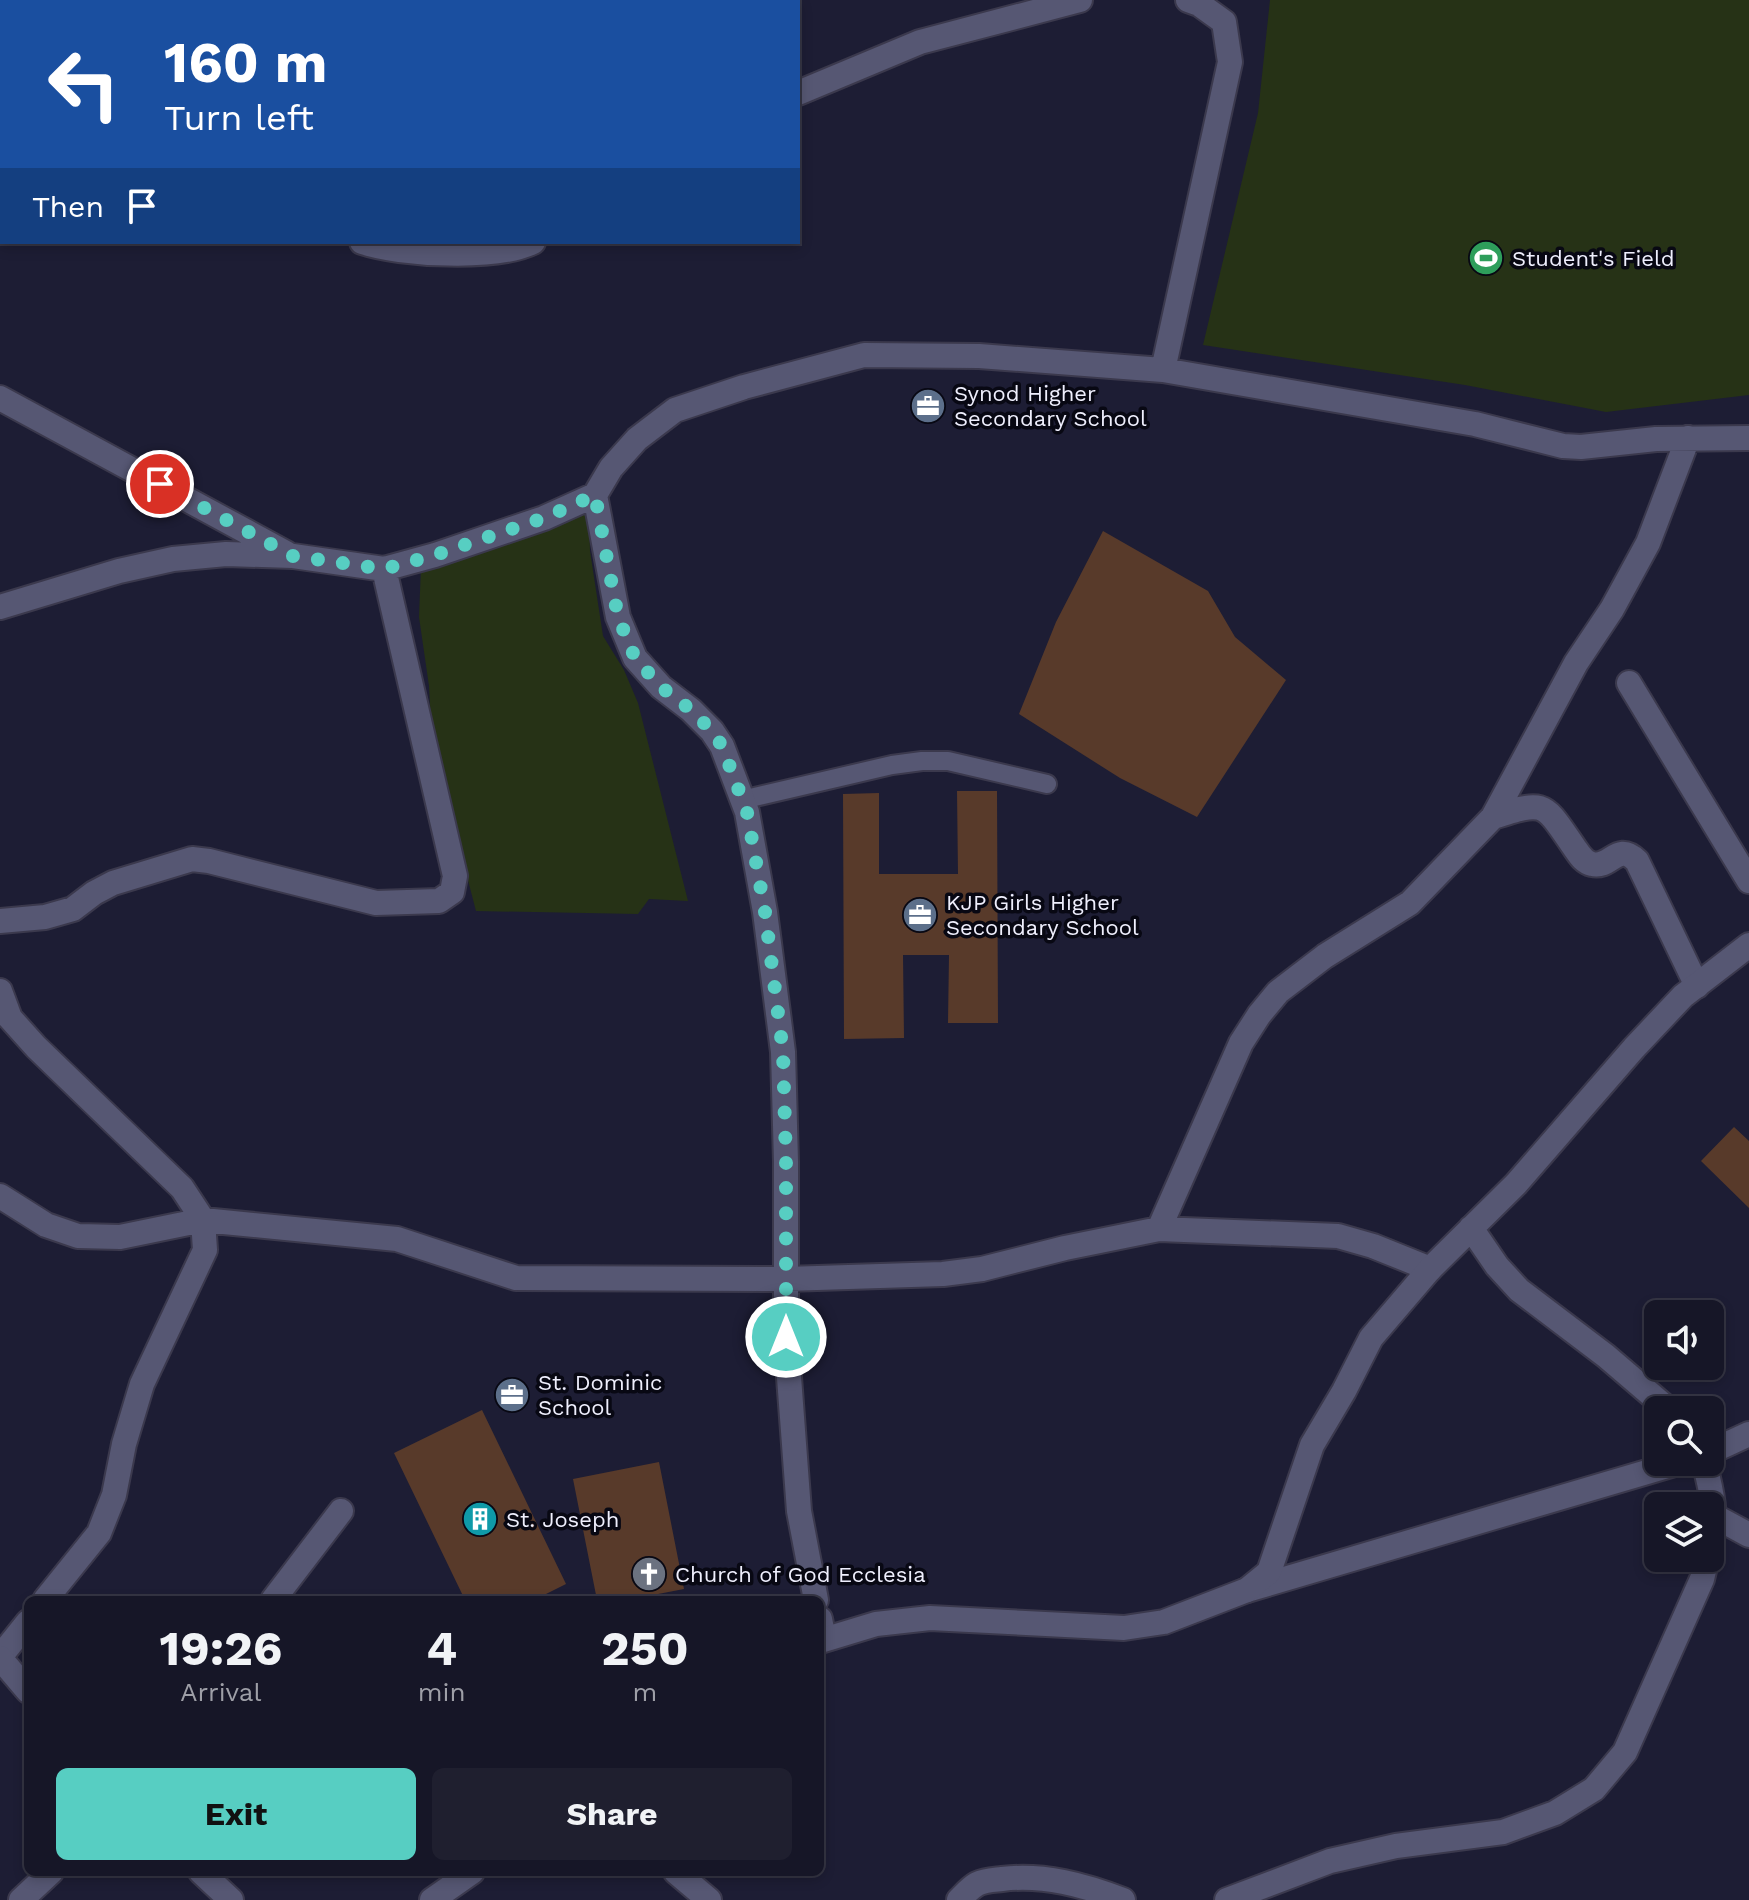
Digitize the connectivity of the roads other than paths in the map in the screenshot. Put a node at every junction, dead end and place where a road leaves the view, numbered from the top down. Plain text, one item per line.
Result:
1 (1080, 0) edge
2 (1188, 0) edge
3 (800, 92) edge
4 (529, 244) edge
5 (397, 246) edge
6 (1163, 370) junction
7 (0, 398) edge
8 (1688, 438) junction
9 (1749, 438) edge
10 (595, 495) junction
11 (293, 556) junction
12 (384, 569) junction
13 (0, 607) edge
14 (1629, 683) dead end
15 (1047, 784) dead end
16 (742, 800) junction
17 (1493, 817) junction
18 (1749, 881) edge
19 (0, 921) edge
20 (1749, 945) edge
21 (1697, 986) junction
22 (0, 991) edge
23 (0, 1196) edge
24 (203, 1220) junction
25 (1471, 1228) junction
26 (1159, 1229) junction
27 (1430, 1269) junction
28 (786, 1279) junction
29 (1653, 1396) edge
30 (1749, 1434) edge
31 (1724, 1446) edge
32 (1644, 1473) edge
33 (341, 1511) dead end
34 (1724, 1521) edge
35 (1749, 1535) edge
36 (1704, 1572) edge
37 (1247, 1590) junction
38 (48, 1596) edge
39 (276, 1596) edge
40 (815, 1596) edge
41 (24, 1627) edge
42 (824, 1633) edge
43 (0, 1657) edge
44 (24, 1686) edge
45 (47, 1876) edge
46 (205, 1876) edge
47 (466, 1876) edge
48 (681, 1876) edge
49 (21, 1900) edge
50 (231, 1900) edge
51 (432, 1900) edge
52 (709, 1900) edge
53 (959, 1900) edge
54 (1123, 1900) edge
55 (1227, 1900) edge

1 - 3 street
2 - 6 street
4 - 5 street
6 - 8 street
6 - 10 street
7 - 11 street
8 - 9 street
8 - 17 street
10 - 12 street
10 - 16 street
11 - 12 street
11 - 13 street
12 - 19 street
14 - 18 street
15 - 16 lane
16 - 28 street
17 - 21 street
17 - 26 street
20 - 21 street
21 - 25 street
22 - 24 street
23 - 24 street
24 - 28 street
24 - 38 street
25 - 27 street
25 - 29 street
26 - 27 street
26 - 28 street
27 - 37 street
28 - 40 street
30 - 31 street
32 - 37 street
33 - 39 street
34 - 35 street
36 - 55 street
37 - 42 street
41 - 43 street
43 - 44 street
45 - 49 street
46 - 50 street
47 - 51 street
48 - 52 street
53 - 54 street

